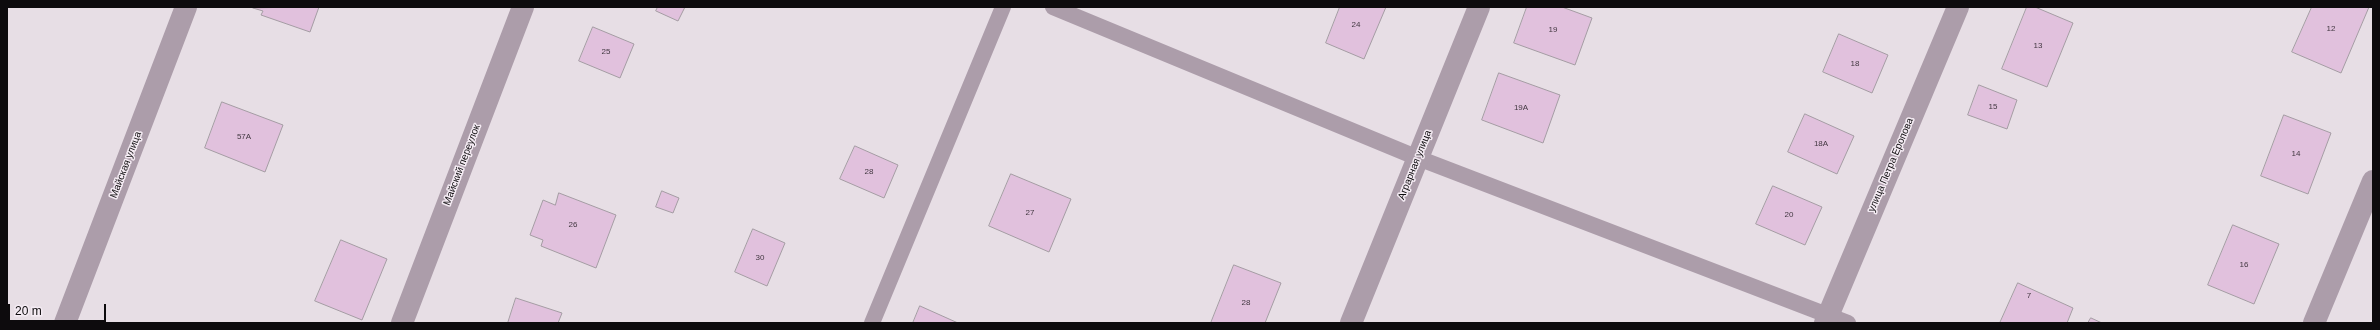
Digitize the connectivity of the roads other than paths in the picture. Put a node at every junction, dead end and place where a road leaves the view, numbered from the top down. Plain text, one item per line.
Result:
1 (186, 7) edge
2 (523, 7) edge
3 (1003, 7) edge
4 (1053, 7) edge
5 (1480, 7) edge
6 (1958, 7) edge
7 (1418, 158) junction
8 (2373, 181) edge
9 (1833, 320) edge
10 (65, 323) edge
11 (402, 323) edge
12 (872, 323) edge
13 (1351, 323) edge
14 (2314, 323) edge

1 - 10 street, Майская улица
2 - 11 street, Майский переулок
3 - 12 lane
4 - 7 lane
5 - 7 street, Аграрная улица
6 - 9 street, улица Петра Еропова
7 - 9 lane
7 - 13 street, Аграрная улица
8 - 14 street

